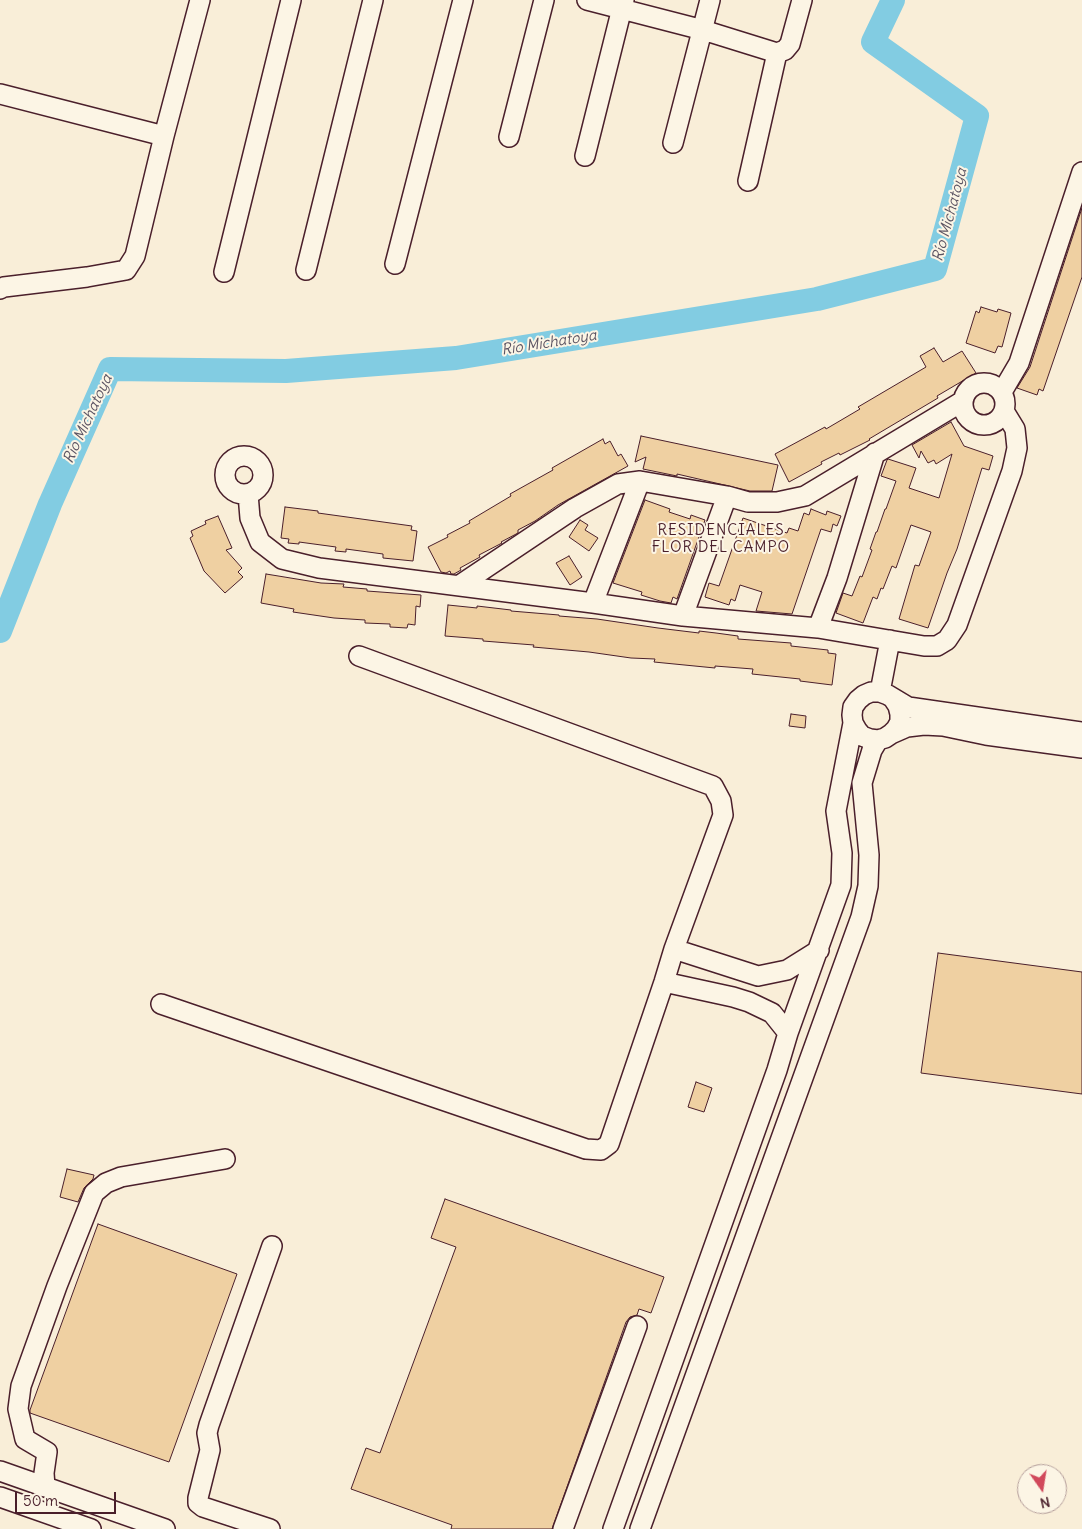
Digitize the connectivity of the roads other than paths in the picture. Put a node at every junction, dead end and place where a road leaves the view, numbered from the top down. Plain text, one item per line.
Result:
1 (200, 0) edge
2 (291, 0) edge
3 (373, 0) edge
4 (463, 0) edge
5 (544, 0) edge
6 (587, 0) edge
7 (710, 0) edge
8 (802, 0) edge
9 (623, 5) edge
10 (703, 30) junction
11 (777, 52) junction
12 (0, 94) edge
13 (164, 136) junction
14 (509, 137) dead end
15 (673, 144) dead end
16 (585, 156) dead end
17 (1082, 172) edge
18 (748, 181) dead end
19 (395, 264) dead end
20 (306, 270) dead end
21 (224, 272) dead end
22 (0, 289) edge
23 (1002, 392) junction
24 (964, 401) junction
25 (1004, 411) junction
26 (875, 453) junction
27 (640, 481) junction
28 (248, 494) dead end
29 (727, 496) junction
30 (460, 585) junction
31 (593, 603) junction
32 (683, 616) junction
33 (818, 628) junction
34 (890, 640) junction
35 (359, 656) dead end
36 (887, 696) junction
37 (853, 723) junction
38 (1082, 732) edge
39 (884, 737) junction
40 (1082, 748) edge
41 (674, 949) junction
42 (819, 950) junction
43 (758, 976) junction
44 (664, 982) junction
45 (749, 1002) junction
46 (161, 1004) dead end
47 (788, 1033) junction
48 (226, 1159) dead end
49 (272, 1246) dead end
50 (637, 1326) dead end
51 (0, 1471) edge
52 (45, 1487) junction
53 (0, 1497) edge
54 (231, 1523) edge
55 (92, 1529) edge
56 (165, 1529) edge
57 (270, 1529) edge
58 (563, 1529) edge
59 (613, 1529) edge
60 (640, 1529) edge

1 - 13 street
2 - 21 street
3 - 20 street
4 - 19 street
5 - 14 street
6 - 9 street
7 - 10 street
8 - 11 street
9 - 10 street
9 - 16 street
10 - 11 street
10 - 15 street
11 - 18 street
12 - 13 street
13 - 22 street
17 - 23 street
23 - 24 street
23 - 25 street
24 - 25 street
24 - 26 street
25 - 34 street
26 - 29 street
26 - 33 street
27 - 29 street
27 - 30 street
27 - 31 street
28 - 30 street
29 - 32 street
30 - 31 street
31 - 32 street
32 - 33 street
33 - 34 street
34 - 36 street
35 - 41 street
36 - 37 street
36 - 38 street
36 - 39 street
37 - 39 street
37 - 42 street
39 - 40 street
39 - 60 street
41 - 43 street
41 - 44 street
42 - 43 street
42 - 47 street
43 - 45 street
44 - 45 street
44 - 46 street
45 - 47 street
47 - 59 street
48 - 52 street
49 - 54 street
50 - 58 street
51 - 52 street
52 - 56 street
53 - 55 street
54 - 57 street

